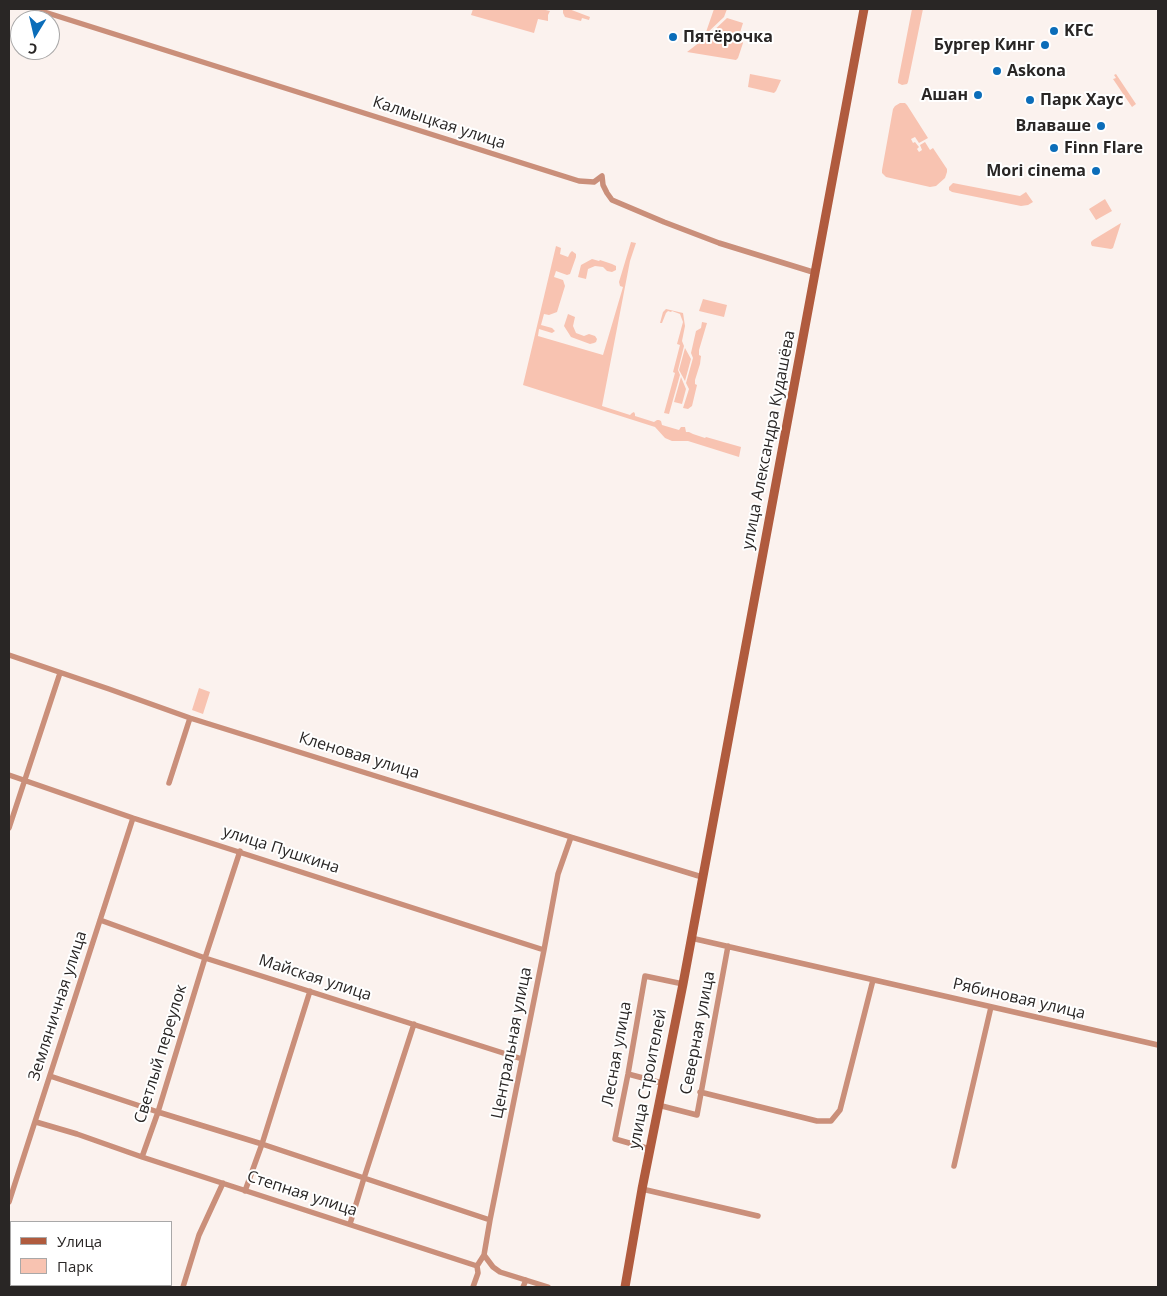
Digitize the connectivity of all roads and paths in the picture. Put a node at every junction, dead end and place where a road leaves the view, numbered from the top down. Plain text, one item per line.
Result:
1 (35, 9) edge
2 (864, 9) edge
3 (816, 273) junction
4 (9, 655) edge
5 (60, 673) junction
6 (190, 718) junction
7 (9, 775) edge
8 (24, 780) junction
9 (169, 783) dead end
10 (133, 818) junction
11 (9, 828) edge
12 (571, 837) junction
13 (240, 852) junction
14 (702, 877) junction
15 (100, 920) junction
16 (691, 938) junction
17 (728, 946) junction
18 (544, 950) junction
19 (205, 958) junction
20 (873, 980) junction
21 (683, 984) junction
22 (310, 991) junction
23 (991, 1007) junction
24 (414, 1024) junction
25 (1158, 1045) edge
26 (522, 1059) junction
27 (628, 1074) junction
28 (50, 1076) junction
29 (662, 1084) junction
30 (700, 1092) junction
31 (658, 1105) junction
32 (158, 1112) junction
33 (36, 1122) junction
34 (262, 1144) junction
35 (650, 1149) junction
36 (142, 1158) junction
37 (954, 1166) dead end
38 (364, 1178) junction
39 (223, 1183) junction
40 (642, 1189) junction
41 (245, 1191) junction
42 (9, 1202) edge
43 (758, 1216) dead end
44 (490, 1220) junction
45 (350, 1224) junction
46 (484, 1254) junction
47 (478, 1266) junction
48 (526, 1280) junction
49 (183, 1287) edge
50 (473, 1287) edge
51 (523, 1287) edge
52 (548, 1287) edge
53 (624, 1287) edge

1 - 3 street, Калмыцкая улица
2 - 3 main road, улица Александра Кудашёва
3 - 14 main road, улица Александра Кудашёва
4 - 5 street, Кленовая улица
5 - 6 street, Кленовая улица
5 - 8 street
6 - 9 street
6 - 12 street, Кленовая улица
7 - 8 street, улица Пушкина
8 - 10 street, улица Пушкина
8 - 11 street
10 - 13 street, улица Пушкина
10 - 15 street, Земляничная улица
12 - 14 street, Кленовая улица
12 - 18 street, Центральная улица
13 - 18 street, улица Пушкина
13 - 19 street, Светлый переулок
14 - 16 main road, улица Строителей
15 - 19 street, Майская улица
15 - 28 street, Земляничная улица
16 - 17 street, Рябиновая улица
16 - 21 main road, улица Строителей
17 - 20 street, Рябиновая улица
17 - 30 street, Северная улица
18 - 26 street, Центральная улица
19 - 22 street, Майская улица
19 - 32 street, Светлый переулок
20 - 23 street, Рябиновая улица
20 - 30 street
21 - 27 street, Лесная улица
21 - 29 main road, улица Строителей
22 - 24 street, Майская улица
22 - 34 street
23 - 25 street, Рябиновая улица
23 - 37 street
24 - 26 street, Майская улица
24 - 38 street
26 - 44 street, Центральная улица
27 - 29 street
27 - 35 street, Лесная улица
28 - 32 street
28 - 33 street, Земляничная улица
29 - 31 main road, улица Строителей
30 - 31 street, Северная улица
31 - 35 main road, улица Строителей
32 - 34 street
32 - 36 street, Светлый переулок
33 - 36 street, Степная улица
33 - 42 street, Земляничная улица
34 - 38 street
34 - 41 street
35 - 40 main road, улица Строителей
36 - 39 street, Степная улица
38 - 44 street
38 - 45 street
39 - 41 street, Степная улица
39 - 49 street
40 - 43 street
40 - 53 main road, улица Строителей
41 - 45 street, Степная улица
44 - 46 street, Центральная улица
45 - 47 street, Степная улица
46 - 47 street
46 - 48 street
47 - 50 street
48 - 51 street
48 - 52 street

